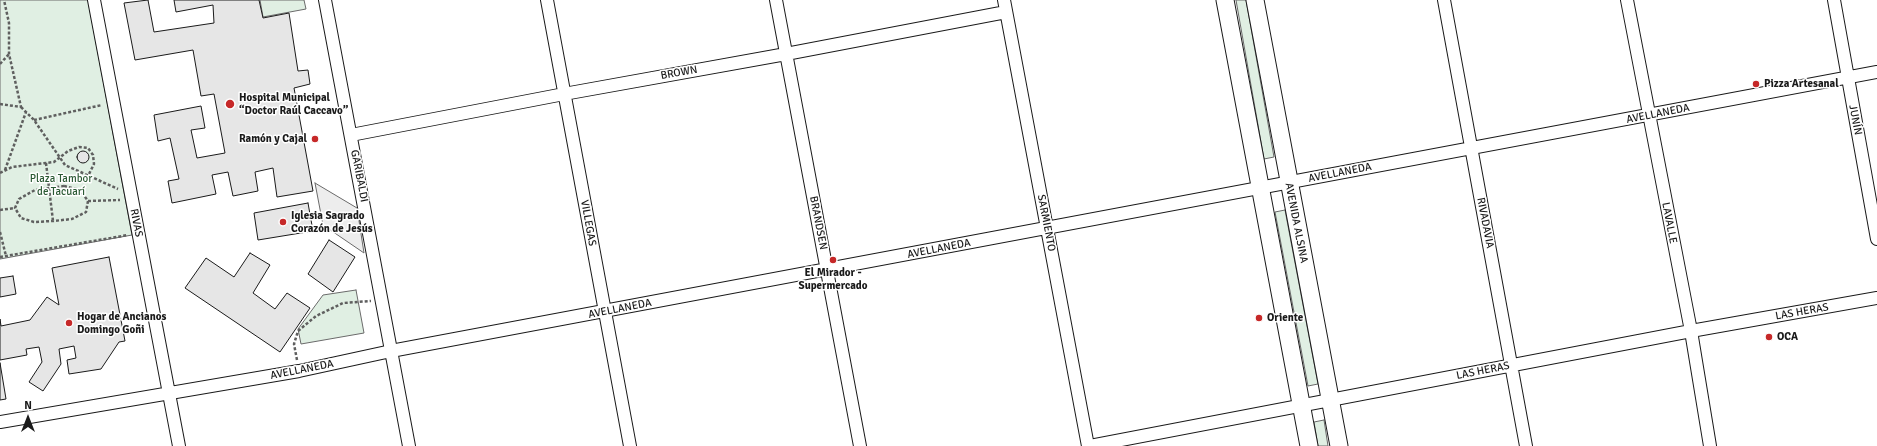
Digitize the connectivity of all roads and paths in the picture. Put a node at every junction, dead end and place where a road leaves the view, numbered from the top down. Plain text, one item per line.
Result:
1 (4, 0) edge
2 (94, 0) edge
3 (325, 0) edge
4 (547, 0) edge
5 (776, 0) edge
6 (1004, 0) edge
7 (1225, 0) edge
8 (1255, 0) edge
9 (1444, 0) edge
10 (1627, 0) edge
11 (1834, 0) edge
12 (1006, 12) junction
13 (9, 54) junction
14 (786, 54) junction
15 (0, 64) edge
16 (1877, 72) edge
17 (1847, 77) junction
18 (564, 94) junction
19 (0, 104) edge
20 (105, 105) dead end
21 (21, 107) junction
22 (26, 112) junction
23 (1648, 116) junction
24 (34, 120) junction
25 (351, 135) junction
26 (1470, 148) junction
27 (59, 158) junction
28 (46, 163) junction
29 (5, 170) junction
30 (0, 173) edge
31 (88, 176) junction
32 (1289, 182) junction
33 (49, 188) junction
34 (1261, 188) junction
35 (121, 190) dead end
36 (122, 195) dead end
37 (88, 201) junction
38 (15, 208) junction
39 (0, 210) edge
40 (53, 221) junction
41 (1047, 229) junction
42 (0, 232) edge
43 (130, 234) dead end
44 (1877, 239) edge
45 (6, 256) junction
46 (0, 257) edge
47 (827, 270) junction
48 (1877, 298) edge
49 (363, 302) dead end
50 (604, 312) junction
51 (1690, 331) junction
52 (392, 351) junction
53 (1512, 366) junction
54 (299, 371) junction
55 (169, 394) junction
56 (1330, 400) junction
57 (1301, 406) junction
58 (0, 422) edge
59 (179, 446) edge
60 (409, 446) edge
61 (630, 446) edge
62 (860, 446) edge
63 (1089, 446) edge
64 (1309, 446) edge
65 (1339, 446) edge
66 (1526, 446) edge
67 (1710, 446) edge

1 - 13 path
2 - 55 street, RIVAS
3 - 25 street, GARIBALDI
4 - 18 street, VILLEGAS
5 - 14 street, BRANDSEN
6 - 12 street, SARMIENTO
7 - 34 main road
8 - 32 main road, AVENIDA ALSINA
9 - 26 street, RIVADAVIA
10 - 23 street, LAVALLE
11 - 17 street, JUNÍN
12 - 14 street, BROWN
12 - 41 street, SARMIENTO
13 - 15 path
13 - 21 path
14 - 18 street, BROWN
14 - 47 street, BRANDSEN
16 - 17 street, AVELLANEDA
17 - 23 street, AVELLANEDA
17 - 44 street, JUNÍN
18 - 25 street, BROWN
18 - 50 street, VILLEGAS
19 - 21 path
20 - 24 path
21 - 22 path
22 - 24 path
22 - 29 path
23 - 26 street, AVELLANEDA
23 - 51 street, LAVALLE
24 - 27 path
25 - 52 street, GARIBALDI
26 - 32 street, AVELLANEDA
26 - 53 street, RIVADAVIA
27 - 28 path
27 - 31 path
27 - 31 path
28 - 29 path
28 - 33 path
29 - 30 path
31 - 35 path
32 - 34 street, AVELLANEDA
32 - 56 main road, AVENIDA ALSINA
33 - 37 path
33 - 38 path
33 - 40 path
34 - 41 street, AVELLANEDA
34 - 57 main road
36 - 37 path
37 - 40 path
38 - 39 path
38 - 40 path
41 - 47 street, AVELLANEDA
41 - 63 street, SARMIENTO
42 - 45 path
43 - 45 path
45 - 46 path
47 - 50 street, AVELLANEDA
47 - 62 street, BRANDSEN
48 - 51 street, LAS HERAS
49 - 54 path
50 - 52 street, AVELLANEDA
50 - 61 street, VILLEGAS
51 - 53 street, LAS HERAS
51 - 67 street, LAVALLE
52 - 54 street, AVELLANEDA
52 - 60 street, GARIBALDI
53 - 56 street, LAS HERAS
53 - 66 street, RIVADAVIA
54 - 55 street, AVELLANEDA
55 - 58 street, AVELLANEDA
55 - 59 street, RIVAS
56 - 57 street, LAS HERAS
56 - 65 main road, AVENIDA ALSINA
57 - 63 street, LAS HERAS
57 - 64 main road

